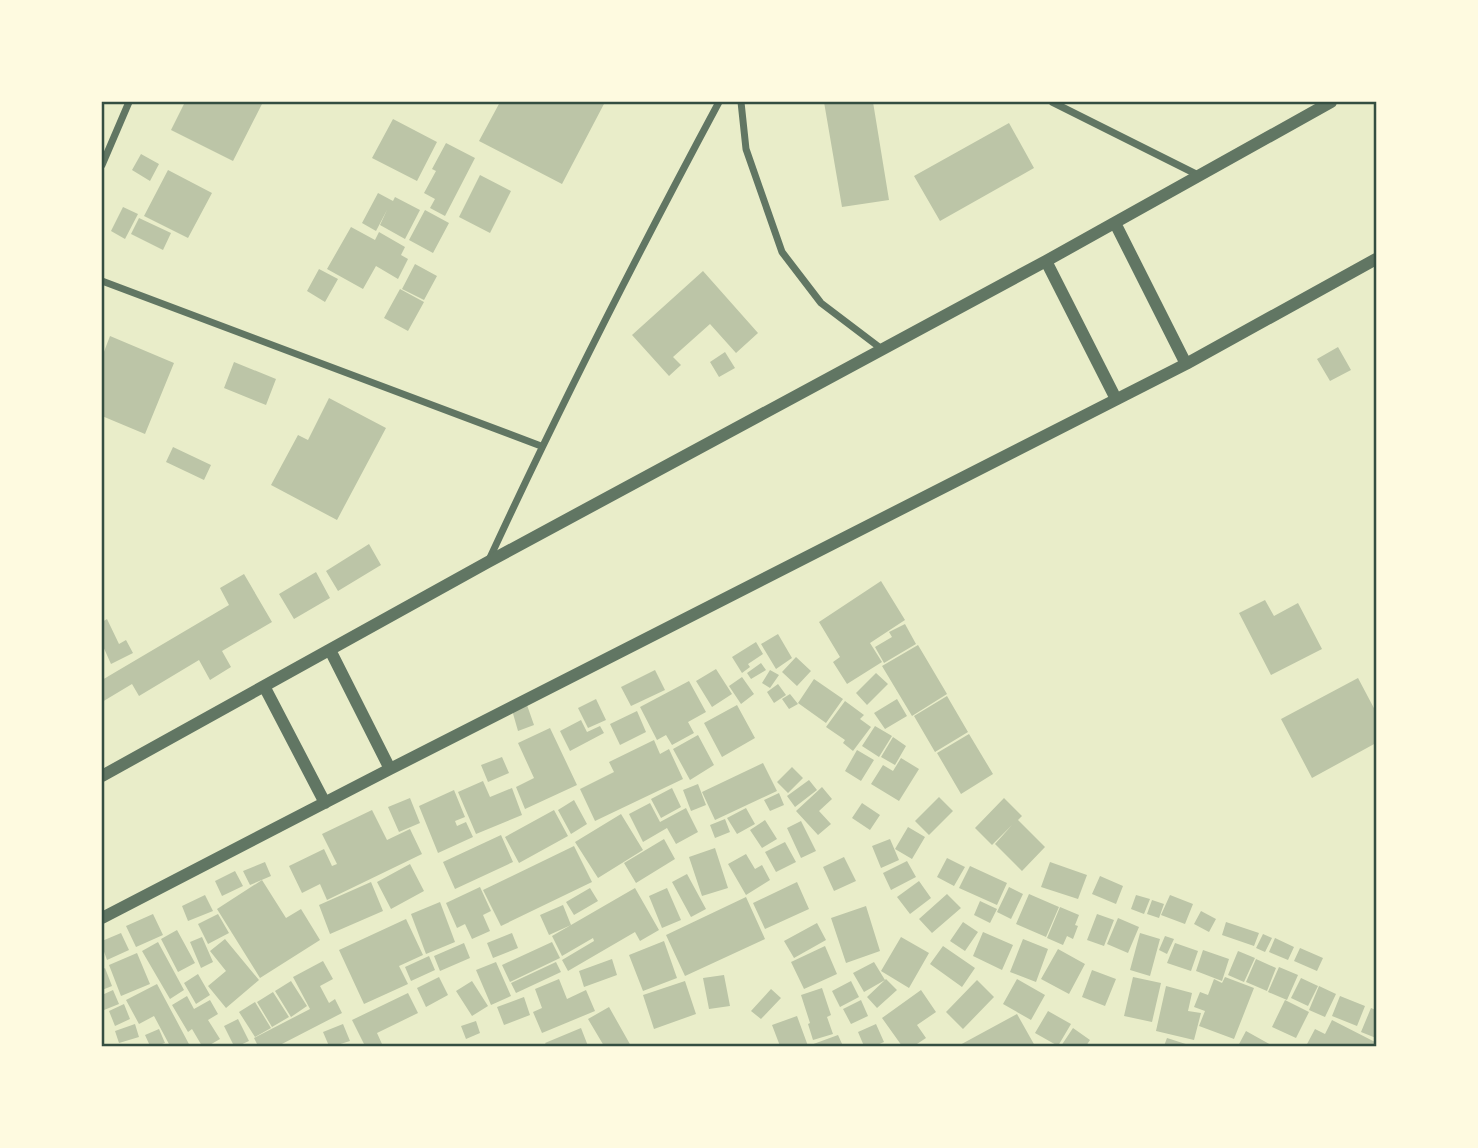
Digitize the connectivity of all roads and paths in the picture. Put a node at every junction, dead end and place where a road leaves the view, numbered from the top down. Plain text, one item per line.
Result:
1 (129, 102) edge
2 (719, 102) edge
3 (741, 102) edge
4 (1052, 102) edge
5 (1331, 102) edge
6 (102, 165) edge
7 (1200, 176) junction
8 (1115, 223) junction
9 (1377, 259) edge
10 (1046, 261) junction
11 (102, 281) edge
12 (883, 350) junction
13 (1186, 363) junction
14 (1116, 399) junction
15 (541, 446) junction
16 (488, 562) junction
17 (330, 650) junction
18 (264, 686) junction
19 (390, 769) junction
20 (102, 776) edge
21 (325, 803) junction
22 (102, 918) edge

1 - 6 street
2 - 15 street
3 - 12 street
4 - 7 street
5 - 7 street
7 - 8 street
8 - 10 street
8 - 13 street
9 - 13 street
10 - 12 street
10 - 14 street
11 - 15 street
12 - 16 street
13 - 14 street
14 - 19 street
15 - 16 street
16 - 17 street
17 - 18 street
17 - 19 street
18 - 20 street
18 - 21 street
19 - 21 street
21 - 22 street

